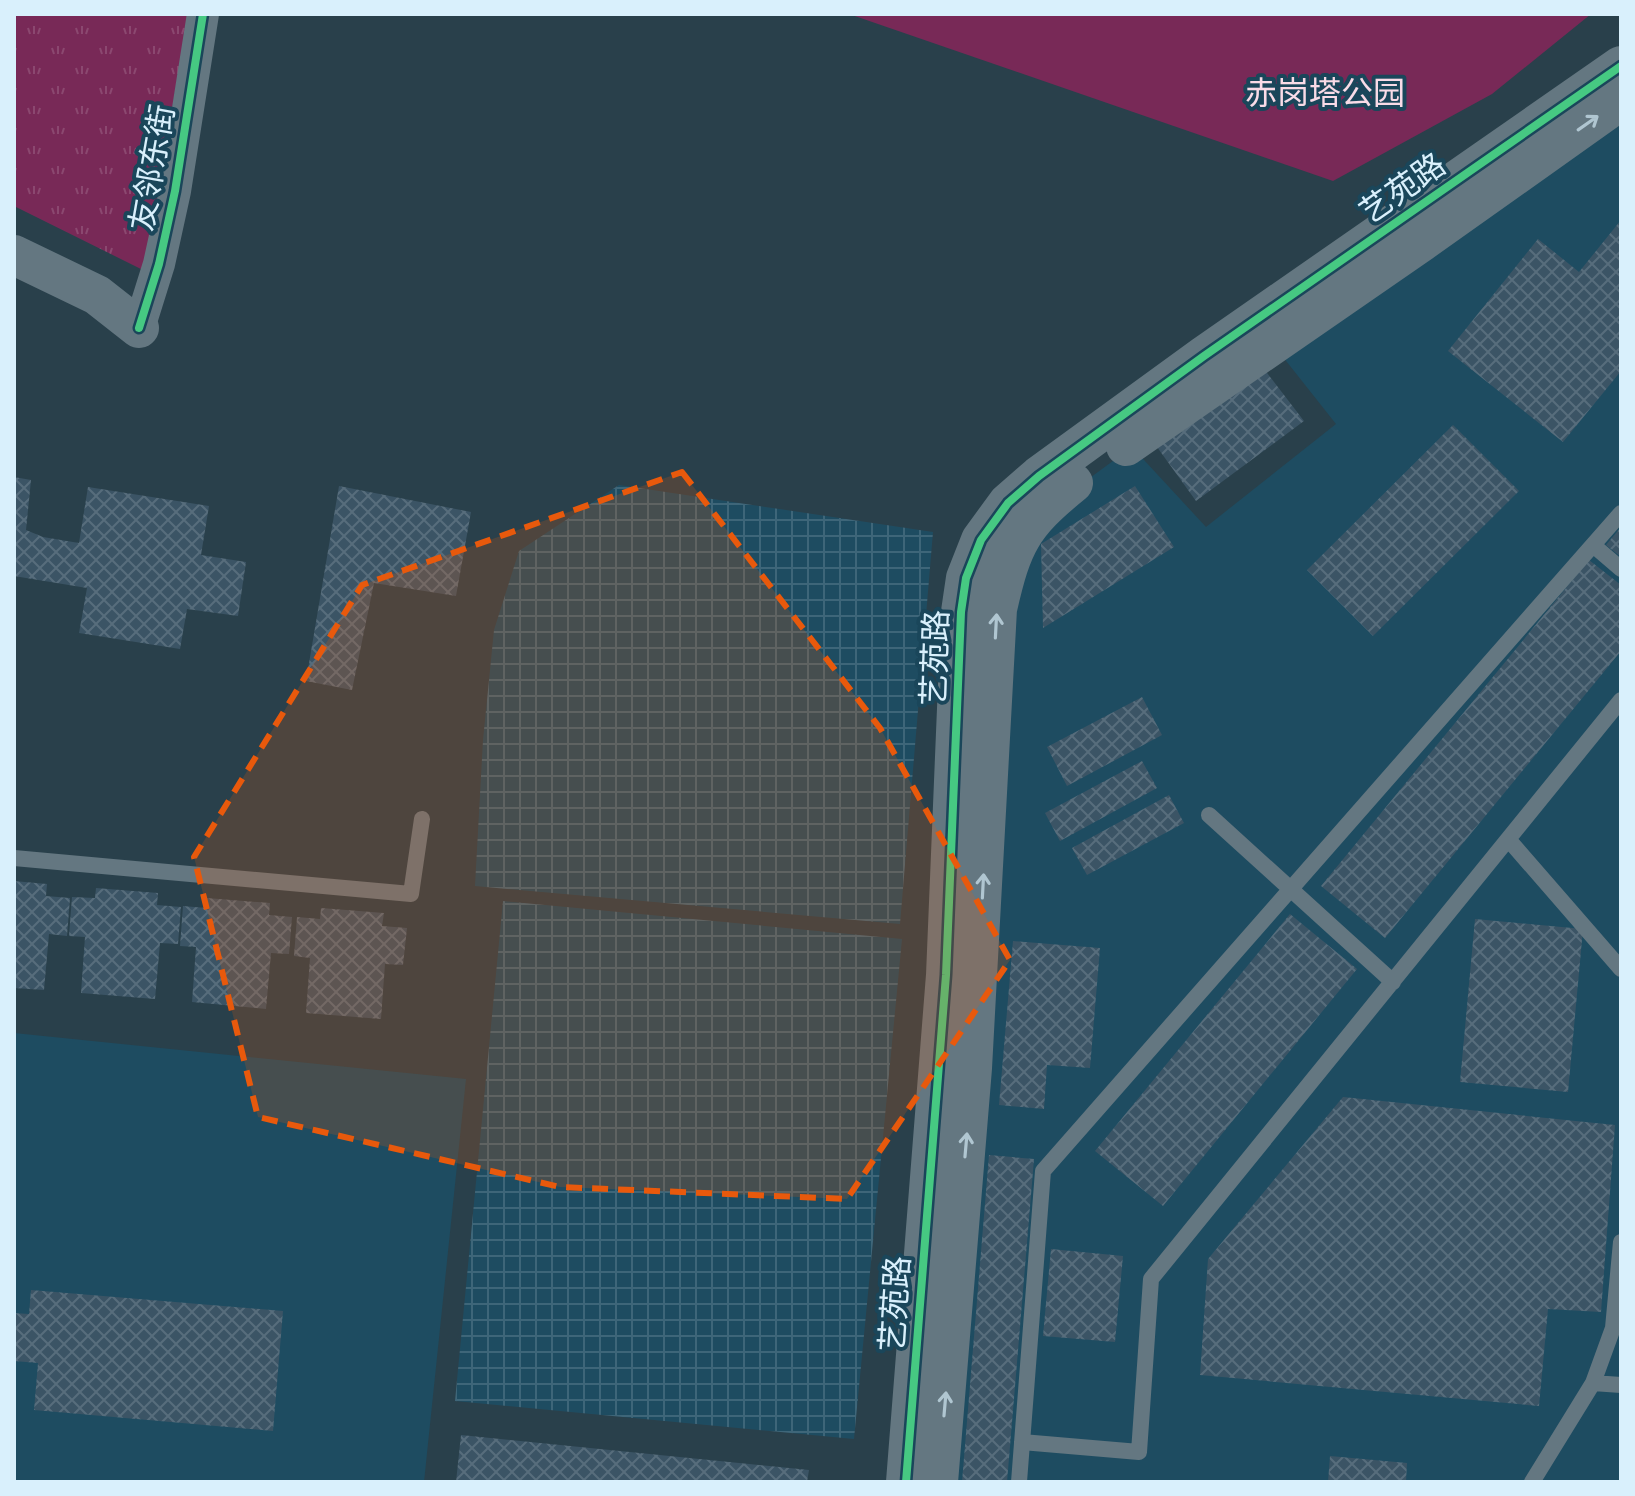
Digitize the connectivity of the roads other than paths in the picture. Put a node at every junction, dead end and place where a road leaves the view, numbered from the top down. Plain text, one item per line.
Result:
1 (203, 14) edge
2 (1621, 66) edge
3 (1621, 100) edge
4 (14, 255) edge
5 (14, 287) edge
6 (139, 328) junction
7 (1621, 513) edge
8 (1593, 545) junction
9 (1621, 569) edge
10 (1621, 700) edge
11 (1209, 815) dead end
12 (422, 819) dead end
13 (1508, 839) junction
14 (14, 858) edge
15 (1290, 890) junction
16 (1621, 969) edge
17 (1393, 982) junction
18 (1621, 1242) edge
19 (1593, 1383) junction
20 (1621, 1385) edge
21 (1022, 1442) junction
22 (906, 1482) edge
23 (938, 1482) edge
24 (1019, 1482) edge
25 (1532, 1482) edge

1 - 6 street, 友邻东街
2 - 22 street, 艺苑路
23 -> 3 street, 艺苑路
4 - 6 street
5 - 6 street
7 - 8 lane
8 - 9 lane
8 - 15 lane
10 - 13 lane
11 - 15 lane
12 - 14 lane
13 - 16 lane
13 - 17 lane
15 - 17 lane
15 - 21 lane
17 - 21 lane
18 - 19 lane
19 - 20 lane
19 - 25 lane
21 - 24 lane

